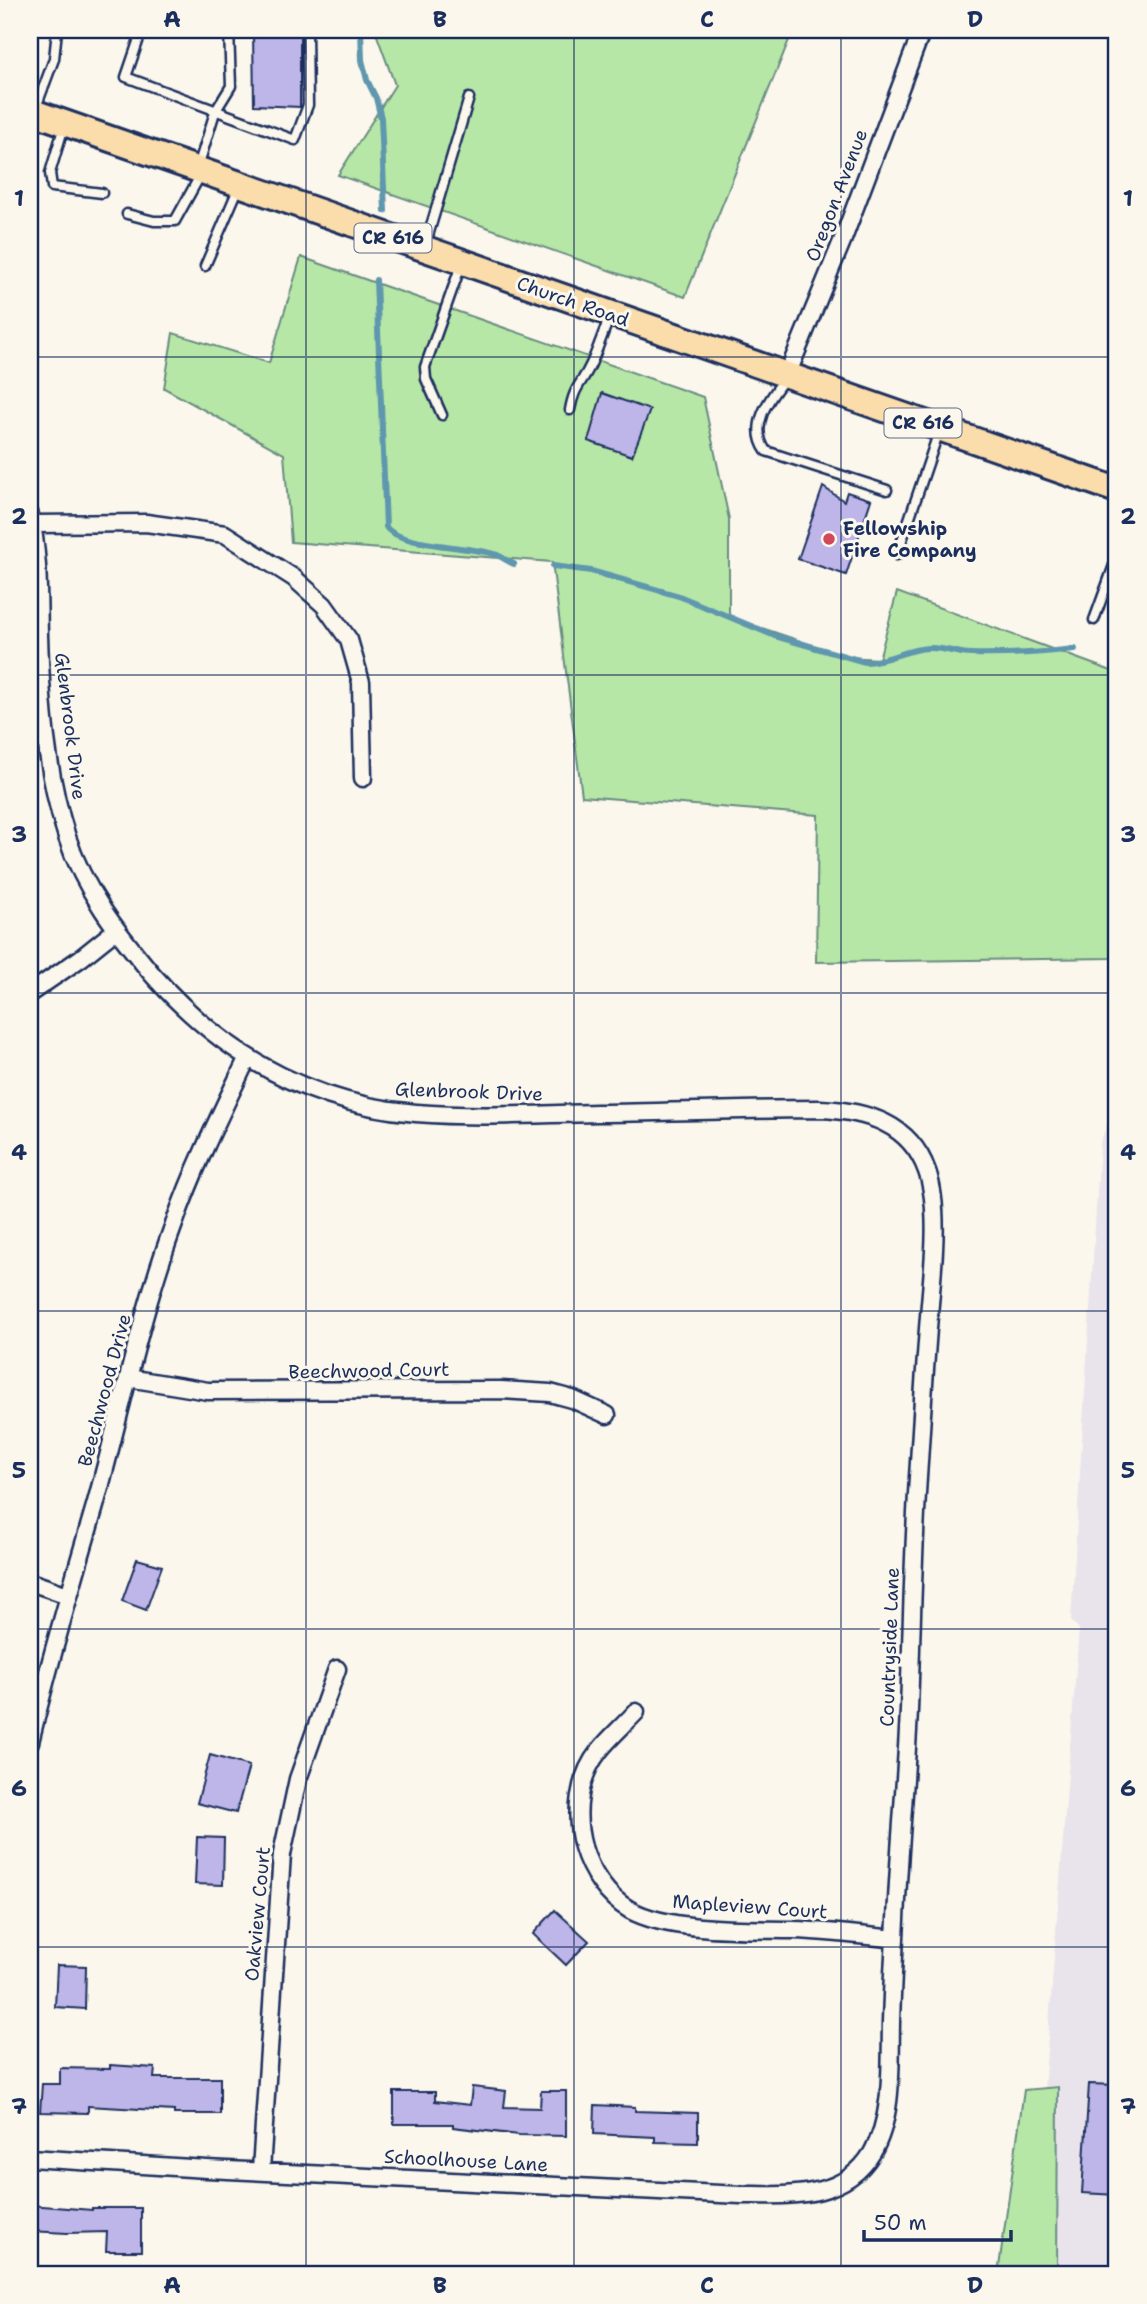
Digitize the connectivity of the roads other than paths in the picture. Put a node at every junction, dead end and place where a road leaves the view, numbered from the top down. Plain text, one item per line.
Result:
1 (57, 30) edge
2 (142, 30) edge
3 (229, 30) edge
4 (307, 30) edge
5 (922, 30) edge
6 (469, 98) dead end
7 (32, 112) edge
8 (215, 112) junction
9 (65, 123) junction
10 (199, 170) junction
11 (240, 185) junction
12 (102, 193) dead end
13 (127, 214) dead end
14 (424, 249) junction
15 (462, 262) junction
16 (205, 266) dead end
17 (611, 314) junction
18 (787, 375) junction
19 (570, 410) dead end
20 (442, 415) dead end
21 (940, 428) junction
22 (887, 490) dead end
23 (1117, 491) edge
24 (31, 519) edge
25 (897, 555) dead end
26 (1117, 557) edge
27 (1094, 620) dead end
28 (363, 778) dead end
29 (116, 930) junction
30 (30, 993) edge
31 (247, 1059) junction
32 (919, 1154) joint
33 (128, 1378) junction
34 (607, 1415) dead end
35 (30, 1582) edge
36 (68, 1595) junction
37 (337, 1670) dead end
38 (636, 1712) dead end
39 (30, 1742) edge
40 (895, 1939) junction
41 (877, 2142) joint
42 (30, 2158) edge
43 (261, 2170) junction

1 - 7 lane
2 - 8 lane
3 - 8 lane
4 - 8 lane
5 - 18 street, Oregon Avenue
6 - 14 lane
7 - 9 main road, Church Road / CR 616
8 - 10 lane
9 - 10 main road, Church Road / CR 616
9 - 12 lane
10 - 11 main road, Church Road / CR 616
10 - 13 lane
11 - 14 main road, Church Road / CR 616
11 - 16 lane
14 - 15 main road, Church Road / CR 616
15 - 17 main road, Church Road / CR 616
15 - 20 lane
17 - 18 main road, Church Road / CR 616
17 - 19 lane
18 - 21 main road, Church Road / CR 616
18 - 22 lane
21 - 23 main road, Church Road / CR 616
21 - 25 lane
24 - 28 street
24 - 29 street, Glenbrook Drive
26 - 27 lane
29 - 30 street
29 - 31 street, Glenbrook Drive
31 - 32 street, Glenbrook Drive
31 - 33 street, Beechwood Drive
32 - 40 street, Countryside Lane
33 - 34 street, Beechwood Court
33 - 36 street, Beechwood Drive
35 - 36 street
36 - 39 street, Beechwood Drive
37 - 43 street, Oakview Court
38 - 40 street, Mapleview Court
40 - 41 street, Countryside Lane
41 - 43 street, Schoolhouse Lane
42 - 43 street, Schoolhouse Lane

